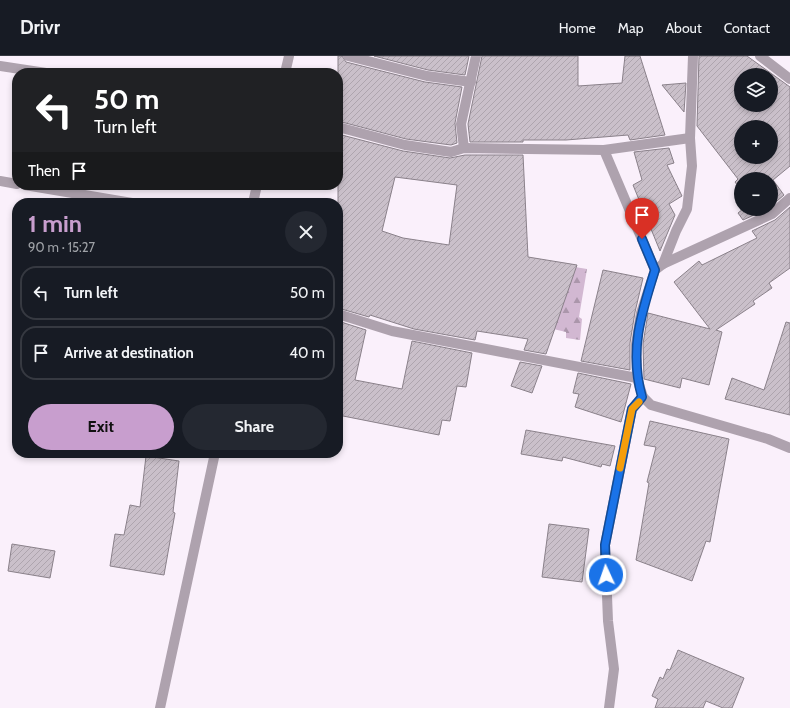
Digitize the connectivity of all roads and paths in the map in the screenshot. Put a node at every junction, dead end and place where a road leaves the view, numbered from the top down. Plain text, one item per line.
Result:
1 (289, 56) edge
2 (348, 56) edge
3 (476, 56) edge
4 (693, 56) edge
5 (760, 56) edge
6 (0, 66) edge
7 (13, 68) edge
8 (286, 68) edge
9 (790, 78) edge
10 (471, 82) junction
11 (343, 128) edge
12 (690, 138) junction
13 (464, 148) junction
14 (604, 150) junction
15 (0, 181) edge
16 (12, 183) edge
17 (55, 190) edge
18 (102, 198) edge
19 (790, 198) edge
20 (659, 267) junction
21 (343, 316) edge
22 (637, 378) junction
23 (642, 397) junction
24 (790, 448) edge
25 (214, 458) edge
26 (160, 708) edge
27 (609, 708) edge

1 - 8 street
2 - 10 street
3 - 10 street
4 - 12 street
5 - 9 street
6 - 7 street
10 - 13 street
11 - 13 street
12 - 14 street
12 - 20 street
13 - 14 street
14 - 20 street
15 - 16 street
17 - 18 street
19 - 20 street
20 - 22 street
21 - 22 street
22 - 23 street
23 - 24 street
23 - 27 street
25 - 26 street

